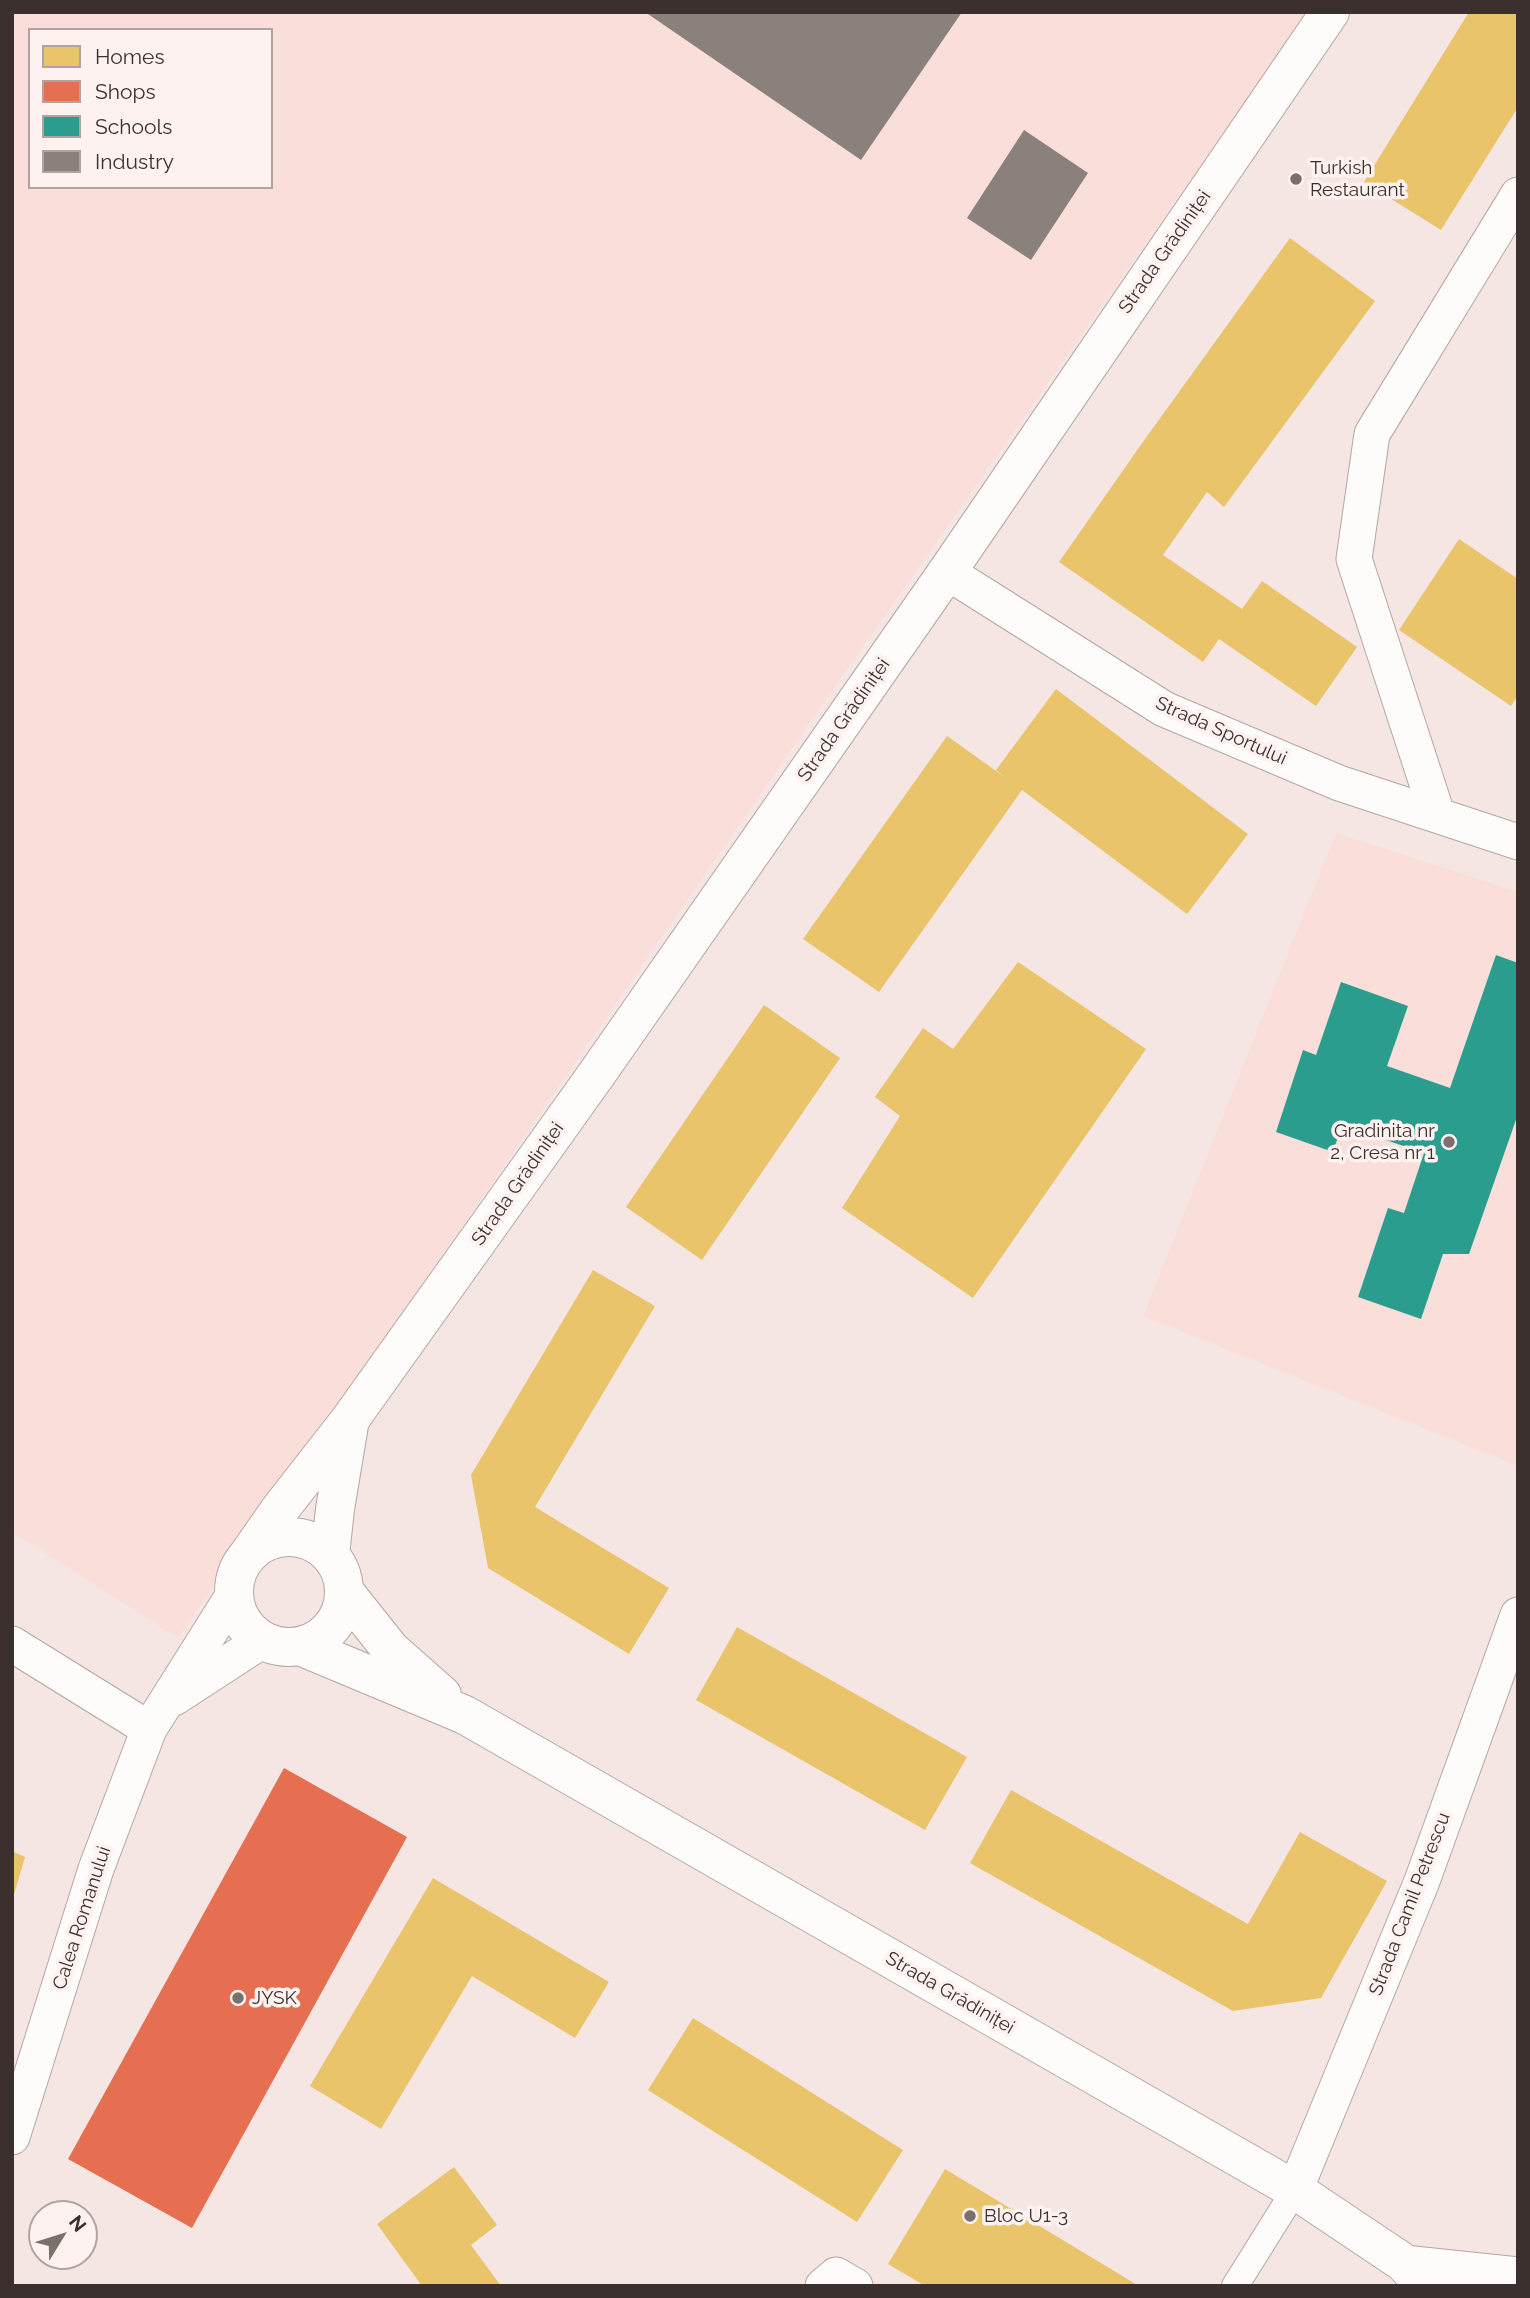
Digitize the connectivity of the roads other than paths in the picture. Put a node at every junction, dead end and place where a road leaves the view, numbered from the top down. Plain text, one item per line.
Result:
1 (1330, 12) edge
2 (1518, 195) edge
3 (947, 572) junction
4 (1437, 814) junction
5 (1518, 842) edge
6 (349, 1421) junction
7 (330, 1555) junction
8 (246, 1558) junction
9 (344, 1591) junction
10 (234, 1594) junction
11 (1518, 1615) edge
12 (262, 1640) junction
13 (12, 1644) edge
14 (300, 1646) junction
15 (465, 1715) junction
16 (157, 1717) junction
17 (15, 2121) edge
18 (1295, 2190) junction
19 (1414, 2274) edge
20 (1518, 2276) edge
21 (823, 2286) edge
22 (855, 2286) edge
23 (1235, 2286) edge

1 - 3 main road, Strada Grădiniței
2 - 4 street
3 - 4 street, Strada Sportului
3 - 6 main road, Strada Grădiniței
4 - 5 street, Strada Sportului
6 - 7 main road, Strada Grădiniței
6 - 8 main road, Strada Grădiniței
7 - 8 main road
7 - 9 main road
8 - 10 main road
9 - 14 main road
9 - 15 main road, Strada Grădiniței
10 - 12 main road
10 - 16 street, Calea Romanului
11 - 18 street, Strada Camil Petrescu
12 - 14 main road
12 - 16 street
13 - 16 street
14 - 15 main road, Strada Grădiniței
15 - 18 main road, Strada Grădiniței
16 - 17 street, Calea Romanului
18 - 19 main road, Strada Grădiniței
18 - 23 street
19 - 20 street
21 - 22 street

